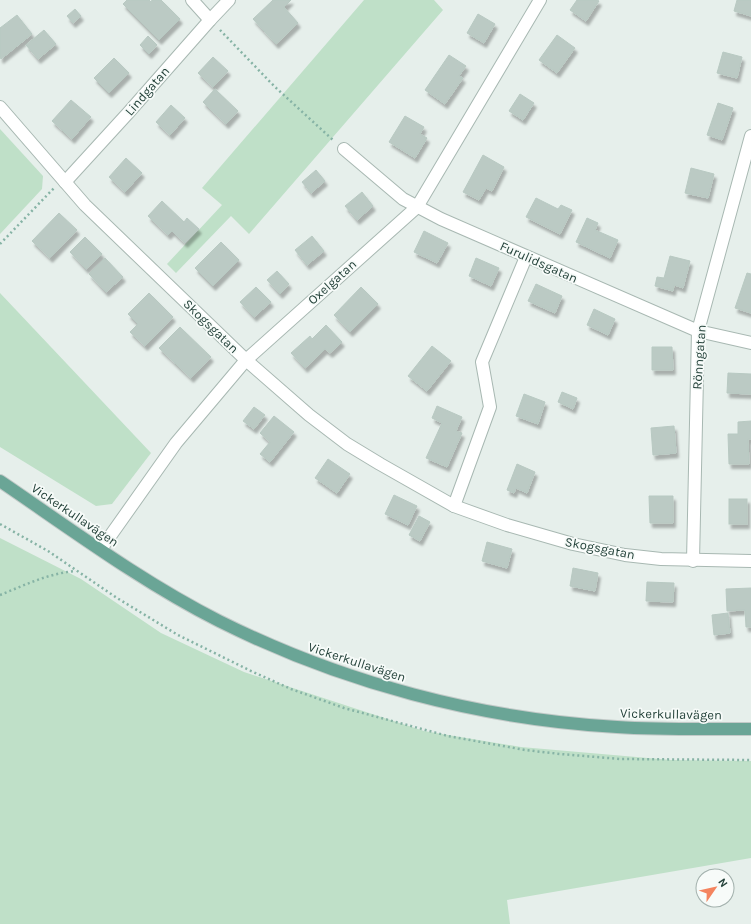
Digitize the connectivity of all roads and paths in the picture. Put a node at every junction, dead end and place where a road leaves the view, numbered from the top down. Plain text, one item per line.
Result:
1 (192, 0) edge
2 (229, 0) edge
3 (540, 0) edge
4 (210, 20) junction
5 (0, 107) edge
6 (751, 136) edge
7 (344, 149) joint
8 (64, 181) junction
9 (417, 206) junction
10 (0, 244) edge
11 (526, 257) junction
12 (698, 331) junction
13 (751, 343) edge
14 (246, 360) junction
15 (0, 481) edge
16 (454, 506) junction
17 (101, 549) junction
18 (693, 561) junction
19 (751, 561) edge
20 (77, 571) dead end
21 (0, 595) edge
22 (751, 729) edge

1 - 4 street
2 - 4 street, Lindgatan
3 - 9 street, Oxelgatan
4 - 7 path
4 - 8 street, Lindgatan
5 - 8 street, Skogsgatan
6 - 12 street, Rönngatan
7 - 9 street, Furulidsgatan
8 - 10 path
8 - 14 street, Skogsgatan
9 - 11 street, Furulidsgatan
9 - 14 street, Oxelgatan
11 - 12 street, Furulidsgatan
11 - 16 street
12 - 13 street, Furulidsgatan
12 - 18 street, Rönngatan
14 - 16 street, Skogsgatan
14 - 17 street, Oxelgatan
15 - 17 main road, Vickerkullavägen
16 - 18 street, Skogsgatan
17 - 22 main road, Vickerkullavägen
18 - 19 street, Skogsgatan
20 - 21 path

